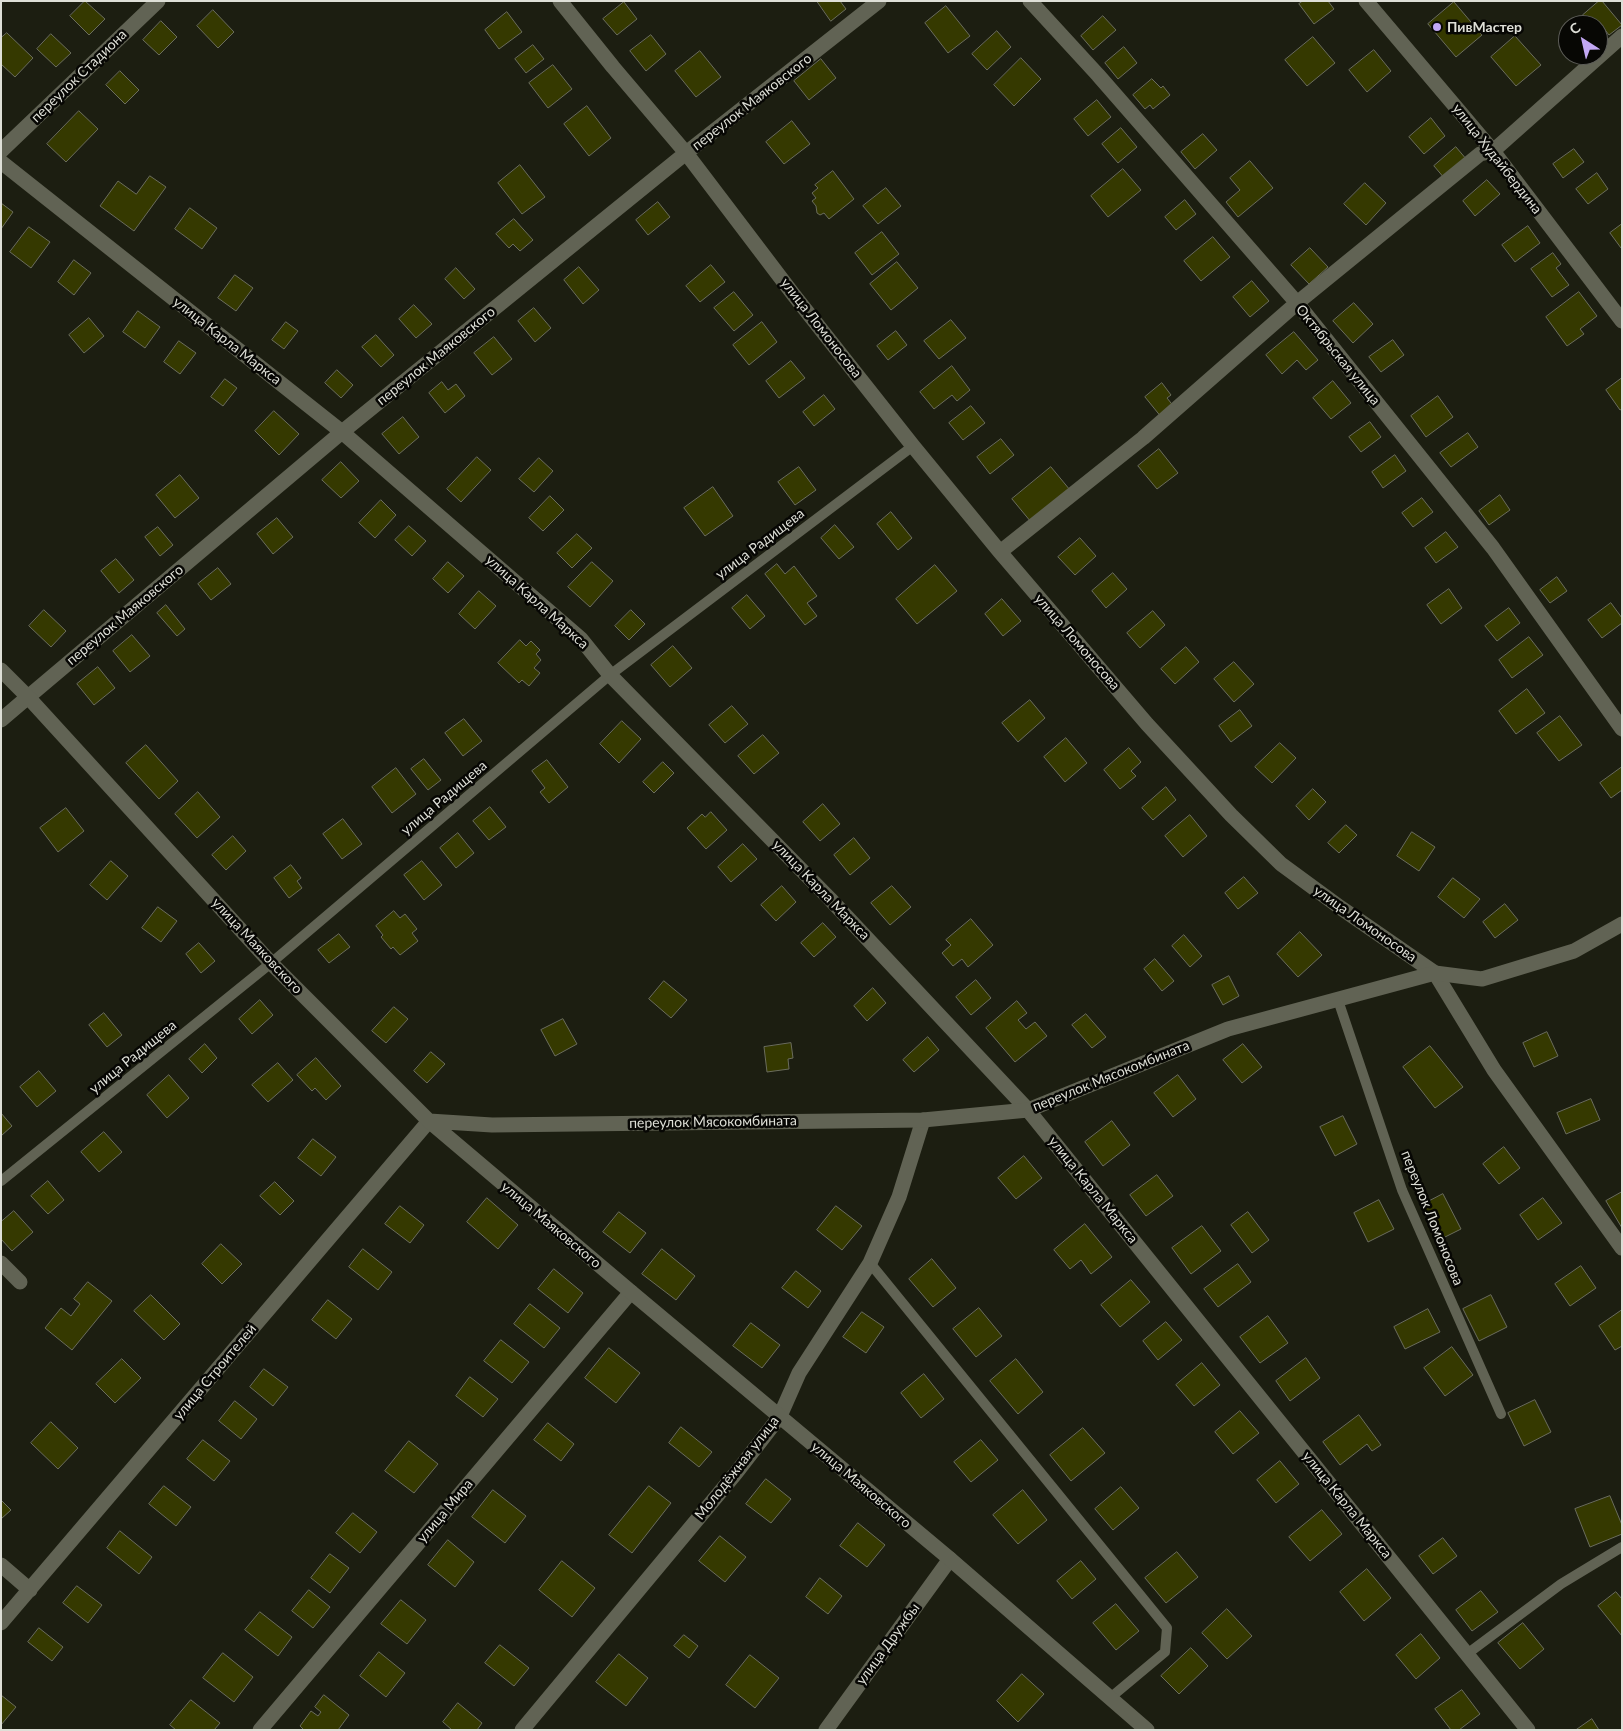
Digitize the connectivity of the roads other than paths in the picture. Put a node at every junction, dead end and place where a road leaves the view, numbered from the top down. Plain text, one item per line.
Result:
1 (158, 1) edge
2 (560, 1) edge
3 (879, 1) edge
4 (1030, 1) edge
5 (1366, 1) edge
6 (1622, 36) edge
7 (1, 151) edge
8 (1493, 151) junction
9 (686, 153) junction
10 (1, 162) edge
11 (1296, 303) junction
12 (1622, 321) edge
13 (342, 432) junction
14 (913, 446) junction
15 (1000, 552) junction
16 (1, 670) edge
17 (610, 675) junction
18 (28, 697) junction
19 (1, 720) edge
20 (1622, 729) edge
21 (1622, 924) edge
22 (271, 963) junction
23 (1435, 973) junction
24 (1338, 1000) junction
25 (1028, 1110) junction
26 (923, 1120) junction
27 (428, 1121) junction
28 (1, 1181) edge
29 (1622, 1248) edge
30 (1, 1263) edge
31 (870, 1263) junction
32 (20, 1282) dead end
33 (630, 1292) junction
34 (1502, 1414) dead end
35 (780, 1416) junction
36 (1622, 1547) edge
37 (950, 1559) junction
38 (1, 1565) edge
39 (30, 1590) junction
40 (1, 1623) edge
41 (1467, 1654) junction
42 (1110, 1698) junction
43 (260, 1730) edge
44 (522, 1730) edge
45 (826, 1730) edge
46 (1147, 1730) edge
47 (1528, 1730) edge

1 - 7 street, переулок Стадиона
2 - 9 street, улица Ломоносова
3 - 9 street, переулок Маяковского
4 - 11 street, Октябрьская улица
5 - 8 street, улица Худайбердина
6 - 8 street
8 - 11 street
8 - 12 street, улица Худайбердина
9 - 13 street, переулок Маяковского
9 - 14 street, улица Ломоносова
10 - 13 street, улица Карла Маркса
11 - 15 street
11 - 20 street, Октябрьская улица
13 - 17 street, улица Карла Маркса
13 - 18 street, переулок Маяковского
14 - 15 street, улица Ломоносова
14 - 17 lane, улица Радищева
15 - 23 street, улица Ломоносова
16 - 18 street, улица Маяковского
17 - 22 lane, улица Радищева
17 - 25 street, улица Карла Маркса
18 - 19 street, переулок Маяковского
18 - 22 street, улица Маяковского
21 - 23 street, переулок Мясокомбината
22 - 27 street, улица Маяковского
22 - 28 lane, улица Радищева
23 - 24 street, переулок Мясокомбината
23 - 29 street, улица Ломоносова
24 - 25 street, переулок Мясокомбината
24 - 34 lane, переулок Ломоносова
25 - 26 street, переулок Мясокомбината
25 - 41 street, улица Карла Маркса
26 - 27 street, переулок Мясокомбината
26 - 31 street, Молодёжная улица
27 - 33 street, улица Маяковского
27 - 39 street, улица Строителей
30 - 32 street
31 - 35 street, Молодёжная улица
31 - 42 lane
33 - 35 street, улица Маяковского
33 - 43 street, улица Мира
35 - 37 street, улица Маяковского
35 - 44 street, Молодёжная улица
36 - 41 lane
37 - 42 street, улица Маяковского
37 - 45 street, улица Дружбы
38 - 39 street
39 - 40 street, улица Строителей
41 - 47 street, улица Карла Маркса
42 - 46 street, улица Маяковского

